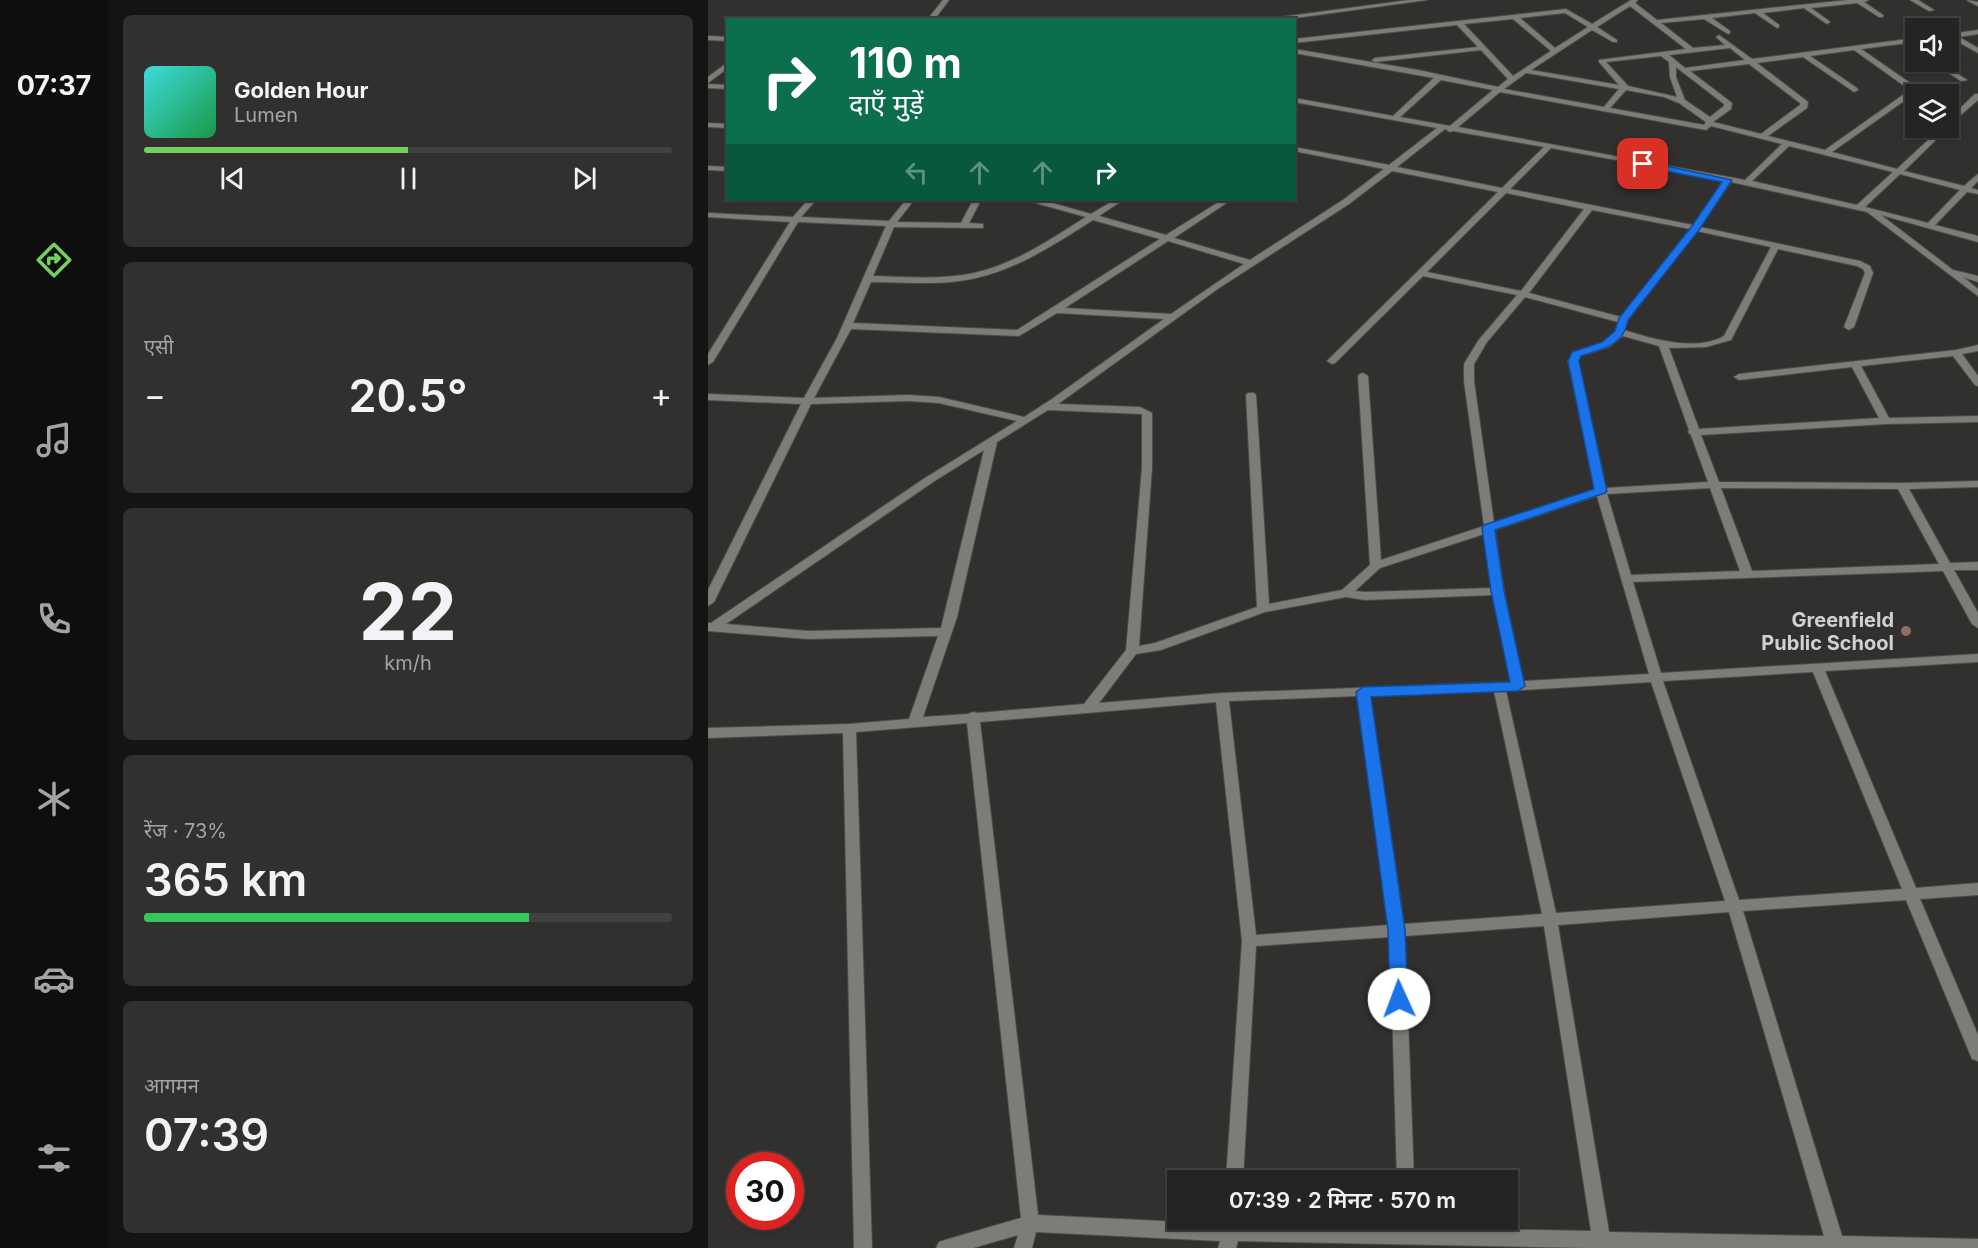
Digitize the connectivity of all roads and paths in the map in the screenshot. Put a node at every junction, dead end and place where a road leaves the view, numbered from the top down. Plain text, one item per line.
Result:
1 (946, 0) edge
2 (1424, 0) edge
3 (1866, 0) edge
4 (1913, 0) edge
5 (1970, 0) edge
6 (1633, 1) edge
7 (1858, 1) edge
8 (1978, 4) edge
9 (1805, 6) junction
10 (1931, 10) dead end
11 (1756, 11) junction
12 (1881, 16) dead end
13 (1515, 17) junction
14 (1706, 17) junction
15 (932, 18) edge
16 (1277, 18) edge
17 (1827, 21) dead end
18 (1655, 22) junction
19 (1459, 23) junction
20 (1777, 26) dead end
21 (1593, 28) junction
22 (1728, 32) dead end
23 (1978, 32) edge
24 (1959, 35) edge
25 (1719, 37) dead end
26 (708, 38) edge
27 (726, 39) edge
28 (1311, 39) junction
29 (1296, 40) edge
30 (1615, 41) dead end
31 (1959, 41) edge
32 (1904, 42) edge
33 (1732, 46) junction
34 (1484, 48) junction
35 (1855, 48) junction
36 (1296, 51) edge
37 (1692, 51) junction
38 (1978, 51) edge
39 (1556, 52) junction
40 (1663, 54) junction
41 (1805, 55) junction
42 (1320, 56) junction
43 (1359, 62) junction
44 (1672, 62) junction
45 (1752, 62) junction
46 (726, 66) edge
47 (1683, 70) junction
48 (1527, 71) junction
49 (1948, 72) edge
50 (1439, 78) junction
51 (1513, 80) junction
52 (708, 81) edge
53 (708, 86) edge
54 (726, 87) edge
55 (1625, 87) junction
56 (1499, 89) junction
57 (1978, 89) edge
58 (1854, 90) dead end
59 (1978, 96) edge
60 (1296, 100) edge
61 (1682, 101) junction
62 (1605, 110) junction
63 (1959, 114) edge
64 (1394, 119) junction
65 (1709, 122) junction
66 (708, 125) edge
67 (726, 126) edge
68 (1446, 129) junction
69 (1762, 137) junction
70 (1934, 138) edge
71 (1788, 143) junction
72 (1548, 147) junction
73 (1299, 150) edge
74 (1826, 153) junction
75 (708, 168) edge
76 (1389, 168) junction
77 (726, 169) edge
78 (1898, 172) junction
79 (1978, 176) edge
80 (1728, 180) junction
81 (1745, 184) junction
82 (1965, 189) junction
83 (1504, 190) junction
84 (1978, 192) edge
85 (811, 201) edge
86 (909, 201) edge
87 (976, 201) edge
88 (1039, 201) edge
89 (1117, 201) edge
90 (1225, 201) edge
91 (1590, 207) junction
92 (1863, 209) junction
93 (708, 215) edge
94 (1093, 216) junction
95 (796, 218) junction
96 (891, 224) junction
97 (964, 225) junction
98 (1930, 225) junction
99 (980, 226) dead end
100 (1695, 228) junction
101 (1167, 238) junction
102 (1978, 239) edge
103 (1776, 245) junction
104 (1251, 263) junction
105 (1947, 270) junction
106 (1420, 273) junction
107 (868, 279) junction
108 (1978, 279) edge
109 (1978, 293) edge
110 (1523, 294) junction
111 (1055, 309) junction
112 (1173, 317) junction
113 (1623, 320) junction
114 (848, 326) junction
115 (1849, 327) dead end
116 (1621, 332) junction
117 (1663, 344) junction
118 (1978, 348) edge
119 (1956, 353) junction
120 (1332, 361) dead end
121 (708, 362) edge
122 (1855, 364) junction
123 (1363, 376) dead end
124 (1739, 377) dead end
125 (1978, 383) edge
126 (1251, 395) dead end
127 (708, 397) edge
128 (807, 401) junction
129 (1047, 407) junction
130 (1978, 419) edge
131 (1025, 420) junction
132 (1886, 421) junction
133 (1693, 432) junction
134 (992, 440) junction
135 (1978, 484) edge
136 (1714, 485) junction
137 (1902, 486) junction
138 (1601, 491) junction
139 (1489, 528) junction
140 (1376, 566) junction
141 (1978, 566) edge
142 (1947, 568) junction
143 (1747, 574) junction
144 (1626, 579) junction
145 (1498, 591) junction
146 (1346, 593) junction
147 (708, 602) edge
148 (1263, 609) junction
149 (1978, 624) edge
150 (711, 627) edge
151 (945, 632) junction
152 (1132, 651) junction
153 (1976, 662) edge
154 (1817, 668) junction
155 (1656, 678) junction
156 (1518, 686) junction
157 (1500, 687) junction
158 (1363, 692) junction
159 (1222, 697) junction
160 (1089, 707) junction
161 (973, 716) junction
162 (915, 721) junction
163 (849, 728) junction
164 (708, 733) edge
165 (1978, 889) edge
166 (1912, 894) junction
167 (1734, 906) junction
168 (1550, 919) junction
169 (1397, 930) junction
170 (1249, 941) junction
171 (1978, 1054) edge
172 (1235, 1170) edge
173 (1406, 1170) edge
174 (1030, 1222) junction
175 (1405, 1230) edge
176 (1432, 1230) edge
177 (1230, 1234) edge
178 (1387, 1242) edge
179 (1602, 1244) edge
180 (1836, 1245) junction
181 (1805, 1246) edge
182 (1978, 1247) edge
183 (862, 1248) edge
184 (945, 1248) edge
185 (1023, 1248) edge

1 - 15 street
2 - 16 street
3 - 7 street
4 - 10 street
5 - 8 street
6 - 18 street
6 - 21 street
7 - 9 street
7 - 12 street
9 - 11 street
9 - 17 street
11 - 14 street
11 - 20 street
13 - 19 street
13 - 21 street
13 - 39 street
14 - 18 street
14 - 22 street
18 - 37 street
19 - 28 street
19 - 34 street
21 - 30 street
21 - 39 street
23 - 24 street
25 - 33 street
26 - 27 street
28 - 29 street
28 - 42 street
31 - 38 street
32 - 35 street
33 - 37 street
33 - 45 street
34 - 43 street
34 - 51 street
35 - 41 street
35 - 74 street
36 - 42 street
37 - 40 street
39 - 48 street
40 - 44 street
40 - 55 street
41 - 45 street
41 - 58 street
42 - 43 street
43 - 50 street
44 - 47 street
44 - 61 street
45 - 47 street
45 - 69 street
46 - 52 street
47 - 65 street
48 - 51 street
48 - 55 street
49 - 57 street
50 - 56 street
50 - 64 street
51 - 56 street
53 - 54 street
55 - 61 street
55 - 62 street
56 - 62 street
56 - 68 street
59 - 63 street
60 - 64 street
61 - 65 street
62 - 65 street
64 - 68 street
65 - 69 street
66 - 67 street
68 - 72 street
68 - 76 street
69 - 71 street
70 - 78 street
71 - 74 street
71 - 81 street
72 - 80 street
72 - 83 street
73 - 76 street
74 - 78 street
75 - 77 street
76 - 83 street
76 - 104 street
78 - 82 street
78 - 92 street
79 - 82 street
80 - 81 street
80 - 100 street
81 - 92 street
82 - 84 street
82 - 98 street
83 - 91 street
83 - 106 street
85 - 95 street
86 - 96 street
87 - 97 street
88 - 94 street
89 - 94 street
90 - 101 street
91 - 100 street
91 - 110 street
92 - 98 street
92 - 105 street
93 - 95 street
94 - 101 street
94 - 107 street
95 - 96 street
95 - 121 street
96 - 97 street
96 - 107 street
97 - 99 street
98 - 102 street
100 - 103 street
100 - 113 street
101 - 104 street
101 - 111 street
103 - 115 street
103 - 117 street
104 - 112 street
105 - 108 street
105 - 109 street
106 - 110 street
106 - 120 street
107 - 114 street
110 - 113 street
110 - 139 street
111 - 112 street
111 - 114 street
112 - 129 street
113 - 116 street
114 - 128 street
116 - 117 street
116 - 138 street
117 - 133 street
118 - 119 street
119 - 122 street
119 - 125 street
122 - 124 street
122 - 132 street
123 - 140 street
126 - 148 street
127 - 128 street
128 - 131 street
128 - 147 street
129 - 131 street
129 - 152 street
130 - 132 street
131 - 134 street
132 - 133 street
133 - 136 street
134 - 150 street
134 - 151 street
135 - 137 street
136 - 137 street
136 - 138 street
136 - 143 street
137 - 142 street
138 - 139 street
138 - 144 street
139 - 140 street
139 - 145 street
140 - 146 street
141 - 142 street
142 - 143 street
142 - 149 street
143 - 144 street
144 - 155 street
145 - 146 street
145 - 156 street
146 - 148 street
148 - 152 street
150 - 151 street
151 - 162 street
152 - 160 street
153 - 154 street
154 - 155 street
154 - 166 street
155 - 156 street
155 - 167 street
156 - 157 street
157 - 158 street
157 - 168 street
158 - 159 street
158 - 169 street
159 - 160 street
159 - 170 street
160 - 161 street
161 - 162 street
161 - 174 street
162 - 163 street
163 - 164 street
163 - 183 street
165 - 166 street
166 - 167 street
166 - 171 street
167 - 168 street
167 - 180 street
168 - 169 street
168 - 179 street
169 - 170 street
169 - 173 street
170 - 172 street
174 - 177 street
174 - 184 street
174 - 185 street
175 - 178 street
176 - 179 street
177 - 178 street
179 - 181 street
180 - 181 street
180 - 182 street

